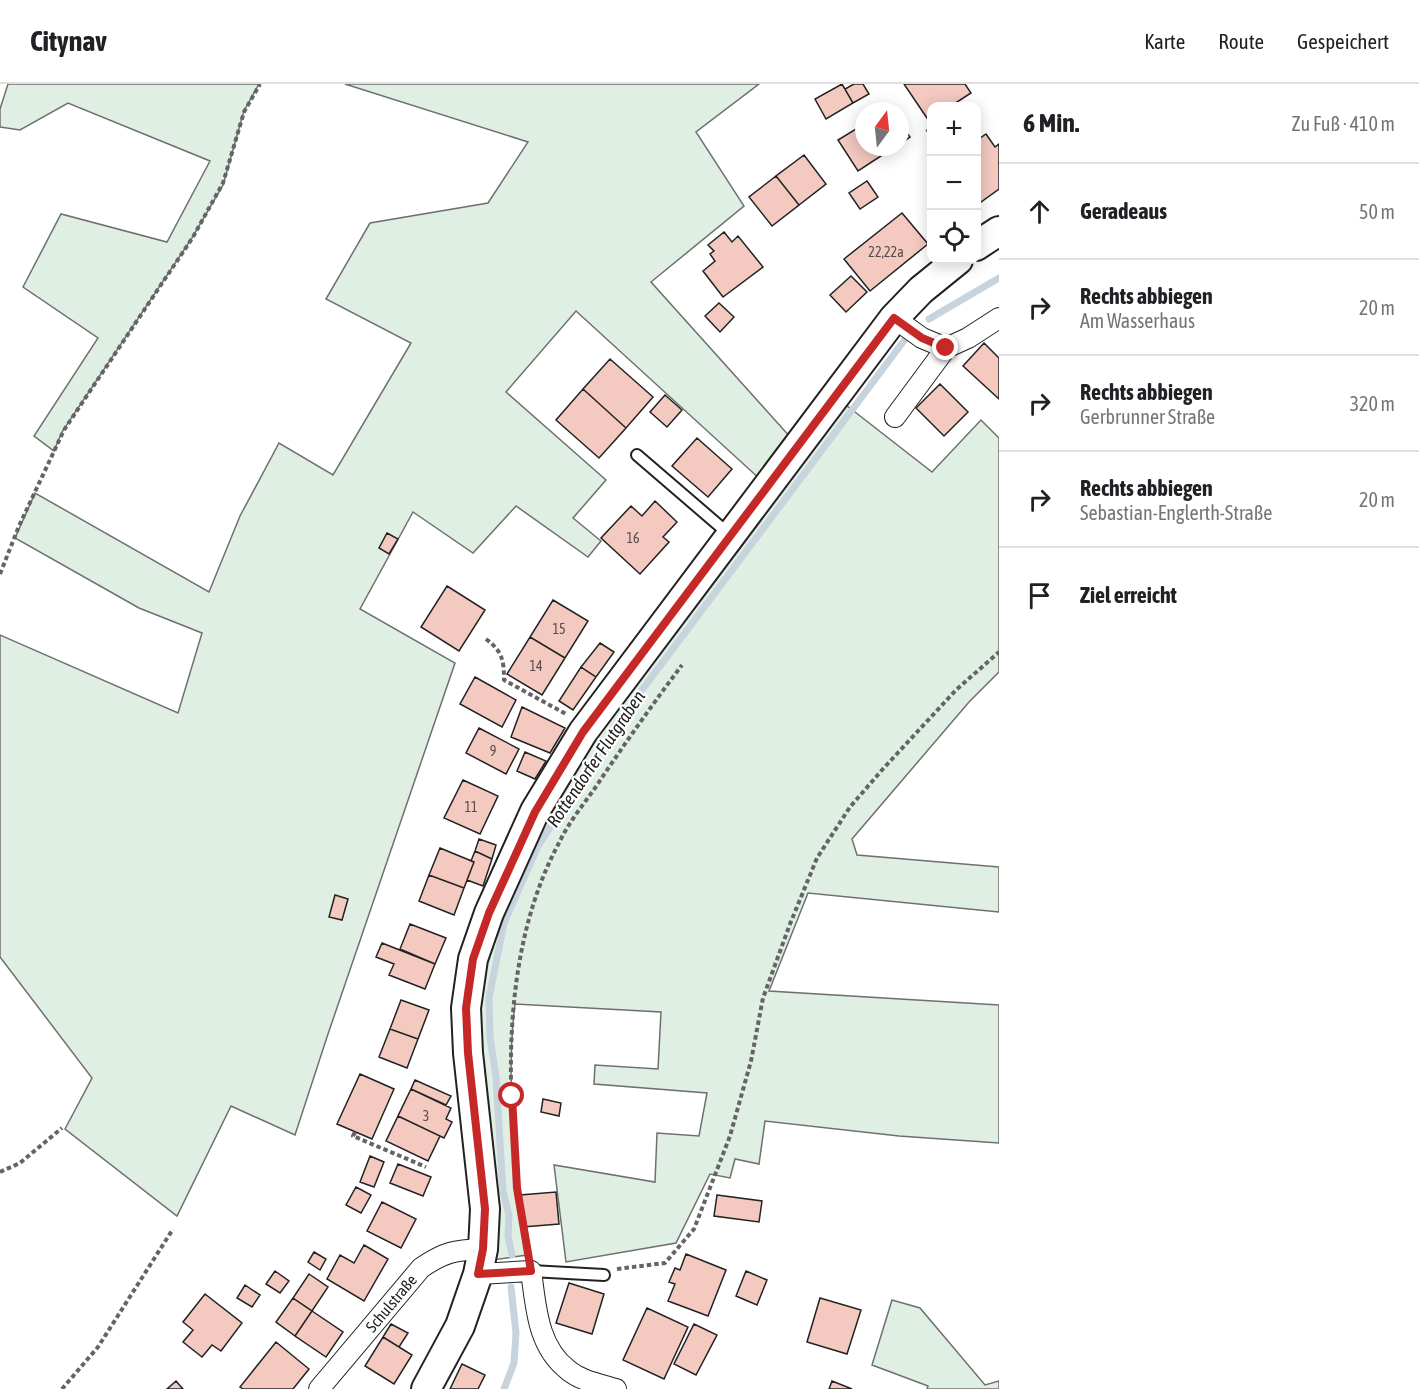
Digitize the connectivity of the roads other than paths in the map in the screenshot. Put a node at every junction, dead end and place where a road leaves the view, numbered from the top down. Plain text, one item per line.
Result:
1 (999, 231) edge
2 (981, 243) edge
3 (953, 264) edge
4 (999, 318) edge
5 (898, 321) junction
6 (946, 348) junction
7 (895, 417) dead end
8 (637, 455) dead end
9 (730, 535) junction
10 (484, 1265) junction
11 (529, 1271) junction
12 (608, 1272) road end
13 (319, 1389) edge
14 (426, 1389) edge
15 (616, 1389) edge

1 - 2 street
3 - 5 street
4 - 6 street
5 - 6 street
5 - 9 street
6 - 7 street
8 - 9 lane
9 - 10 street
10 - 11 street, Schulstraße
10 - 13 street, Schulstraße
10 - 14 street
11 - 12 lane
11 - 15 street

